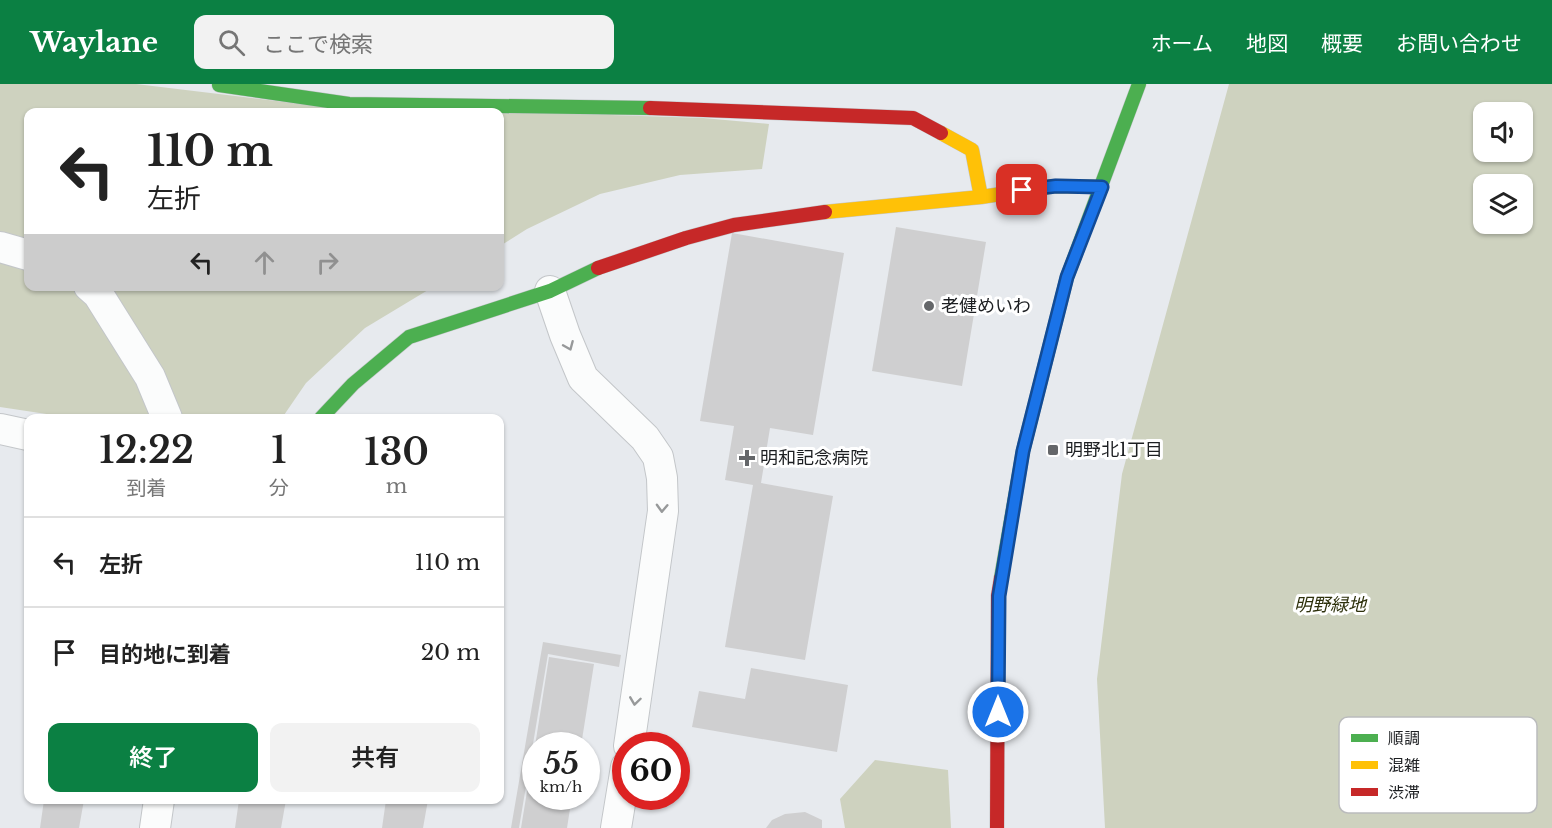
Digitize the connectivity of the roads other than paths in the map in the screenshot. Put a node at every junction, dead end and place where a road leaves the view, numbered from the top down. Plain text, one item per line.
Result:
1 (1139, 84) edge
2 (219, 85) edge
3 (1102, 187) junction
4 (981, 197) junction
5 (0, 247) edge
6 (24, 254) edge
7 (95, 291) edge
8 (550, 291) junction
9 (165, 414) edge
10 (325, 414) edge
11 (0, 429) edge
12 (24, 434) edge
13 (631, 732) edge
14 (158, 804) edge
15 (619, 810) edge
16 (154, 828) edge
17 (616, 828) edge
18 (997, 828) edge

1 - 3 street
2 - 4 street
3 - 4 street
3 - 18 street
4 - 8 street
5 - 6 street
7 - 9 street
8 - 10 street
8 -> 13 street
11 - 12 street
14 - 16 street
15 - 17 street

